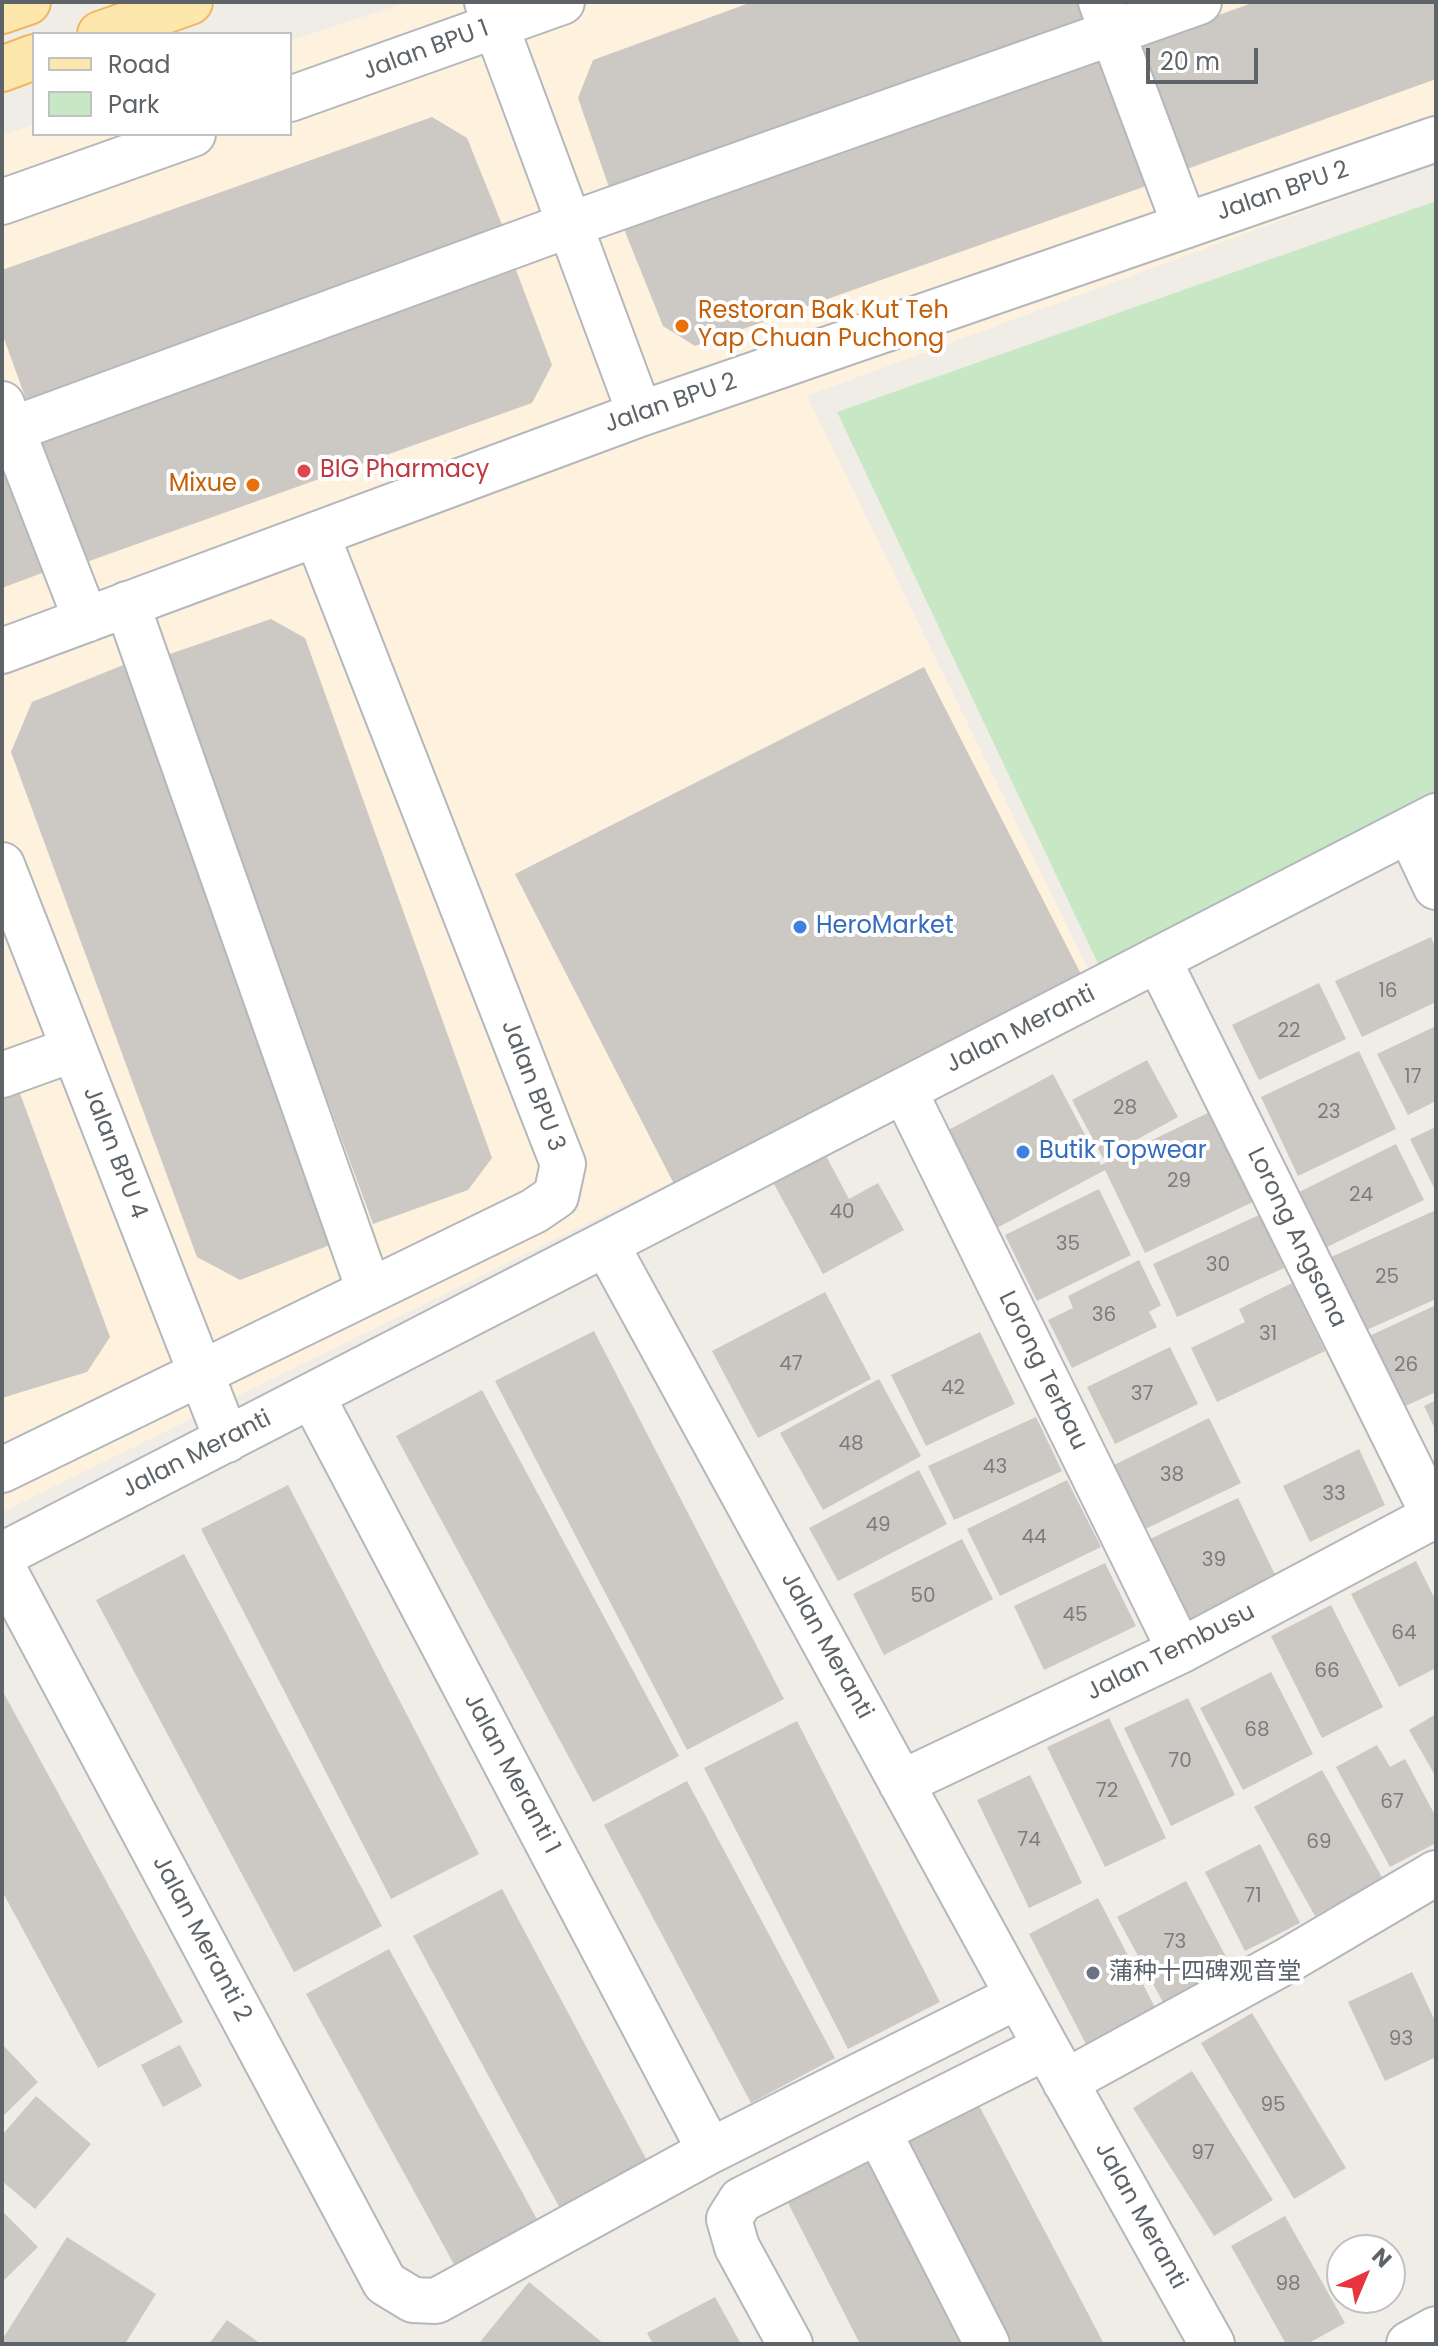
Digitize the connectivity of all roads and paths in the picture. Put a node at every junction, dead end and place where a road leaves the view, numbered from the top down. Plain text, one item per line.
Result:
1 (28, 2) edge
2 (190, 2) edge
3 (562, 2) edge
4 (1199, 2) edge
5 (2, 11) edge
6 (491, 14) edge
7 (1108, 17) edge
8 (106, 32) edge
9 (32, 58) edge
10 (2, 69) edge
11 (292, 98) edge
12 (187, 136) edge
13 (1436, 139) edge
14 (2, 202) edge
15 (569, 225) junction
16 (1185, 226) junction
17 (640, 414) junction
18 (6, 422) edge
19 (317, 535) junction
20 (127, 604) junction
21 (86, 620) junction
22 (2, 651) edge
23 (1422, 823) edge
24 (2, 865) edge
25 (1436, 887) edge
26 (1158, 959) junction
27 (74, 1049) junction
28 (2, 1075) edge
29 (904, 1090) junction
30 (606, 1244) junction
31 (369, 1290) junction
32 (199, 1372) junction
33 (312, 1396) junction
34 (227, 1440) junction
35 (2, 1470) edge
36 (1435, 1516) edge
37 (2, 1555) edge
38 (2, 1566) edge
39 (1180, 1651) junction
40 (901, 1783) junction
41 (1436, 1873) edge
42 (1018, 1996) junction
43 (1055, 2065) junction
44 (878, 2131) junction
45 (710, 2151) junction
46 (1436, 2329) edge
47 (790, 2344) edge
48 (987, 2344) edge
49 (1212, 2344) edge
50 (1409, 2344) edge

1 - 5 main road
2 - 8 main road
3 - 6 street, Jalan BPU 1
4 - 7 street
6 - 11 street, Jalan BPU 1
6 - 15 street
7 - 15 street
7 - 16 street
9 - 10 main road
12 - 14 street
13 - 16 street, Jalan BPU 2
15 - 17 street
15 - 18 street
16 - 17 street, Jalan BPU 2
17 - 19 street, Jalan BPU 2
18 - 21 street
19 - 20 street, Jalan BPU 2
19 - 31 street, Jalan BPU 3
20 - 21 street, Jalan BPU 2
20 - 31 street
21 - 22 street, Jalan BPU 2
23 - 25 street
23 - 26 street, Jalan Meranti
24 - 27 street, Jalan BPU 4
26 - 29 street, Jalan Meranti
26 - 36 street, Lorong Angsana
27 - 28 street
27 - 32 street, Jalan BPU 4
29 - 30 street, Jalan Meranti
29 - 39 street, Lorong Terbau
30 - 33 street, Jalan Meranti
30 - 40 street, Jalan Meranti
31 - 32 street, Jalan BPU 3
32 - 34 street, Jalan BPU 4
32 - 35 street, Jalan BPU 3
33 - 34 street, Jalan Meranti
33 - 45 street, Jalan Meranti 1
34 - 37 street, Jalan Meranti
36 - 39 street, Jalan Tembusu
38 - 45 street, Jalan Meranti 2
39 - 40 street, Jalan Tembusu
40 - 42 street, Jalan Meranti
41 - 43 street
42 - 43 street, Jalan Meranti
42 - 45 street
43 - 44 street
43 - 49 street, Jalan Meranti
44 - 47 street
44 - 48 street
46 - 50 street

